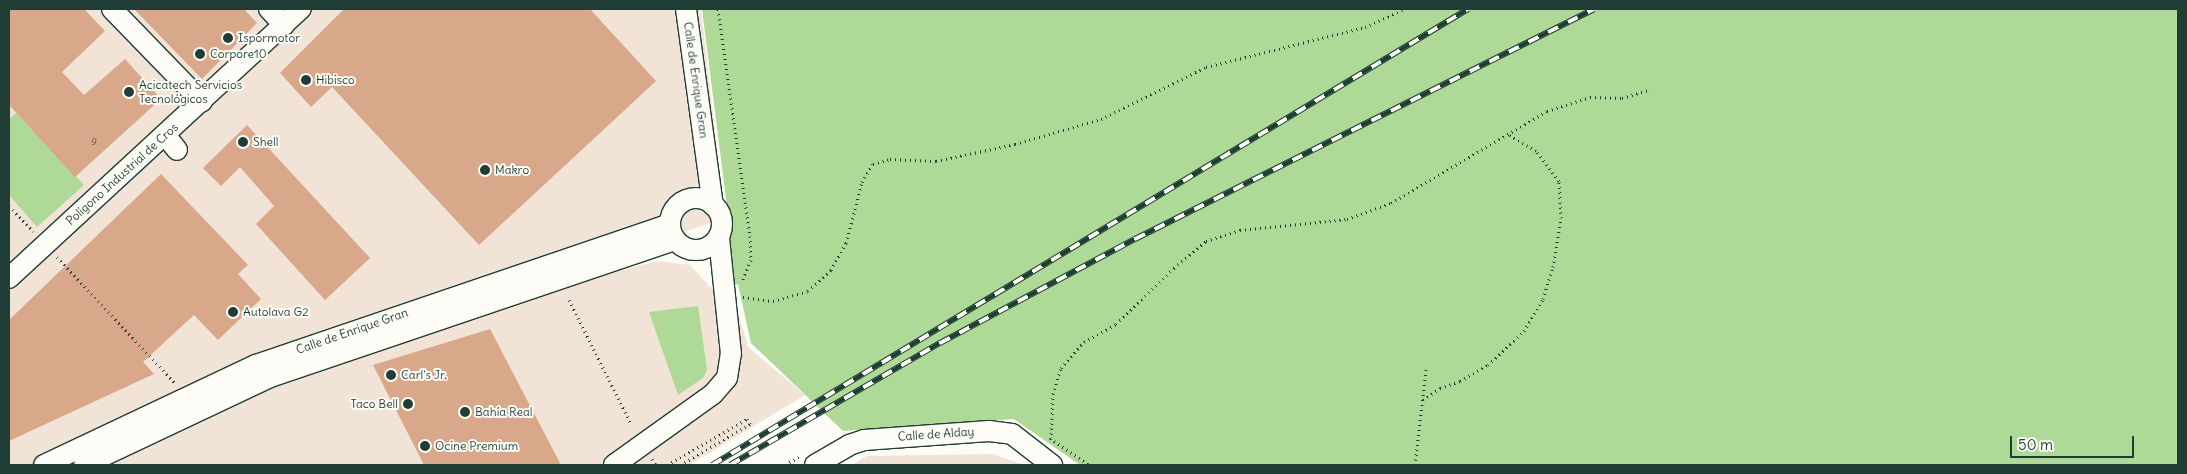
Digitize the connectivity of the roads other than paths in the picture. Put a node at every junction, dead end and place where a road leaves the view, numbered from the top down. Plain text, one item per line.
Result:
1 (112, 9) edge
2 (269, 9) edge
3 (301, 9) edge
4 (686, 9) edge
5 (284, 25) junction
6 (202, 102) junction
7 (706, 152) junction
8 (690, 199) junction
9 (713, 205) junction
10 (673, 232) junction
11 (719, 237) junction
12 (698, 250) junction
13 (9, 278) edge
14 (733, 290) junction
15 (44, 465) edge
16 (84, 465) edge
17 (614, 465) edge
18 (816, 465) edge
19 (1052, 465) edge

1 - 6 street
2 - 5 street
3 - 5 street, Polígono Industrial de Cros
4 - 7 street, Calle de Enrique Gran
5 - 6 street, Polígono Industrial de Cros
6 - 13 street, Polígono Industrial de Cros
7 - 8 street, Calle de Enrique Gran
7 - 9 street, Calle de Enrique Gran
8 - 9 street
8 - 10 street
9 - 11 street
10 - 12 street
10 - 15 street, Calle de Enrique Gran
10 - 16 street, Calle de Enrique Gran
11 - 12 street
11 - 14 street
12 - 14 street
14 - 17 street
18 - 19 street, Calle de Alday

